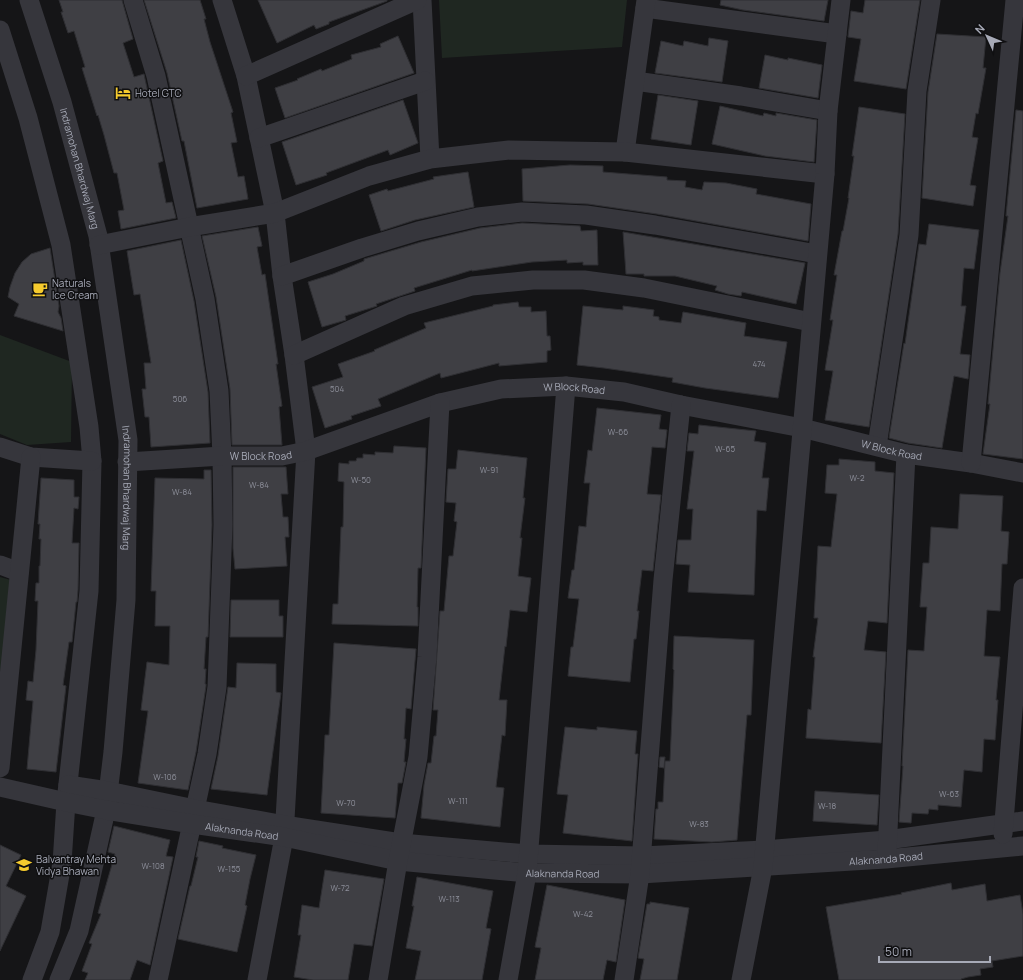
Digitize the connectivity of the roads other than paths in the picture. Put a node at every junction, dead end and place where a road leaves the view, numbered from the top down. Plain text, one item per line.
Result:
1 (29, 0) edge
2 (133, 0) edge
3 (417, 0) edge
4 (422, 0) edge
5 (841, 0) edge
6 (932, 0) edge
7 (1015, 0) edge
8 (228, 2) edge
9 (645, 4) edge
10 (0, 30) edge
11 (837, 34) junction
12 (246, 76) junction
13 (425, 80) junction
14 (635, 81) junction
15 (828, 111) junction
16 (259, 138) junction
17 (625, 152) junction
18 (430, 159) junction
19 (824, 174) junction
20 (275, 213) junction
21 (189, 227) junction
22 (99, 245) junction
23 (817, 254) junction
24 (282, 276) junction
25 (811, 322) junction
26 (294, 355) junction
27 (566, 386) junction
28 (440, 403) junction
29 (681, 406) junction
30 (802, 428) junction
31 (877, 446) junction
32 (0, 447) edge
33 (306, 451) junction
34 (906, 454) junction
35 (222, 456) junction
36 (31, 457) junction
37 (92, 461) junction
38 (127, 462) junction
39 (970, 463) junction
40 (1023, 473) edge
41 (0, 565) edge
42 (19, 572) junction
43 (1023, 588) edge
44 (0, 768) edge
45 (0, 787) edge
46 (108, 790) junction
47 (67, 794) junction
48 (106, 810) junction
49 (193, 817) junction
50 (1023, 821) edge
51 (1004, 823) junction
52 (284, 831) junction
53 (887, 840) junction
54 (1023, 846) edge
55 (1002, 848) junction
56 (399, 852) junction
57 (528, 854) junction
58 (763, 858) junction
59 (886, 859) junction
60 (641, 865) junction
61 (527, 873) junction
62 (32, 980) edge
63 (59, 980) edge
64 (158, 980) edge
65 (257, 980) edge
66 (378, 980) edge
67 (508, 980) edge
68 (624, 980) edge
69 (741, 980) edge

1 - 22 street, Indramohan Bhardwaj Marg
2 - 21 street
3 - 12 street
4 - 13 street
5 - 11 street
6 - 31 street
7 - 39 street
8 - 12 street
9 - 11 street
9 - 14 street
10 - 37 street
11 - 15 street
12 - 16 street
13 - 16 street
13 - 18 street
14 - 15 street
14 - 17 street
15 - 19 street
16 - 20 street
17 - 18 street
17 - 19 street
18 - 20 street
19 - 23 street
20 - 21 street
20 - 24 street
21 - 22 street
21 - 35 street
22 - 38 street, Indramohan Bhardwaj Marg
23 - 24 street
23 - 25 street
24 - 26 street
25 - 26 street
25 - 30 street
26 - 33 street
27 - 28 street, W Block Road
27 - 29 street, W Block Road
27 - 57 street
28 - 33 street, W Block Road
28 - 56 street
29 - 30 street, W Block Road
29 - 60 street
30 - 31 street, W Block Road
30 - 58 street
31 - 34 street, W Block Road
32 - 36 street
33 - 35 street, W Block Road
33 - 52 street
34 - 39 street, W Block Road
34 - 53 street
35 - 38 street, W Block Road
35 - 49 street
36 - 37 street
36 - 42 street
37 - 47 street
38 - 46 street, Indramohan Bhardwaj Marg
39 - 40 street, W Block Road
41 - 42 street
42 - 44 street
43 - 51 street
45 - 47 street
46 - 47 street
46 - 48 street, Indramohan Bhardwaj Marg
46 - 49 street
47 - 48 street, Alaknanda Road
47 - 62 street
48 - 49 street, Alaknanda Road
48 - 63 street, Indramohan Bhardwaj Marg
49 - 52 street, Alaknanda Road
49 - 64 street
50 - 51 street
51 - 53 street
51 - 55 street
52 - 56 street, Alaknanda Road
52 - 65 street
53 - 58 street
53 - 59 street
54 - 55 street, Alaknanda Road
55 - 59 street, Alaknanda Road
56 - 57 street
56 - 61 street, Alaknanda Road
56 - 66 street
57 - 60 street
57 - 61 street
58 - 59 street, Alaknanda Road
58 - 60 street, Alaknanda Road
58 - 69 street
60 - 61 street, Alaknanda Road
60 - 68 street
61 - 67 street

